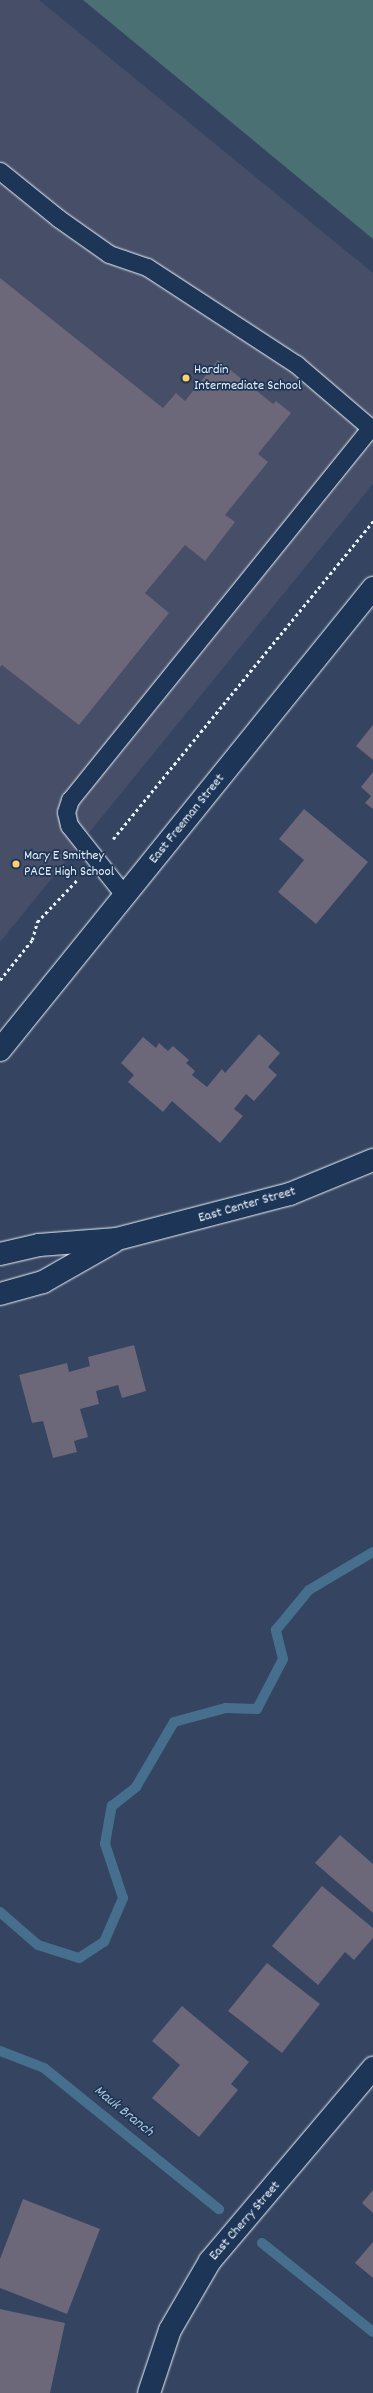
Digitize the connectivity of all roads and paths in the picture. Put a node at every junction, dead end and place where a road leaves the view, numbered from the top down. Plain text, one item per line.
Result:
1 (0, 171) edge
2 (372, 429) edge
3 (373, 521) edge
4 (373, 588) edge
5 (96, 859) junction
6 (125, 896) junction
7 (0, 980) edge
8 (0, 1050) edge
9 (373, 1160) edge
10 (117, 1239) junction
11 (0, 1254) edge
12 (0, 1294) edge
13 (373, 2068) edge
14 (149, 2393) edge

1 - 2 lane
2 - 5 lane
3 - 5 path
4 - 6 street, East Freeman Street
5 - 6 lane
5 - 7 path
6 - 8 street, East Freeman Street
9 - 10 street, East Center Street
10 - 11 street, East Center Street
10 - 12 street, East Center Street
13 - 14 street, East Cherry Street

